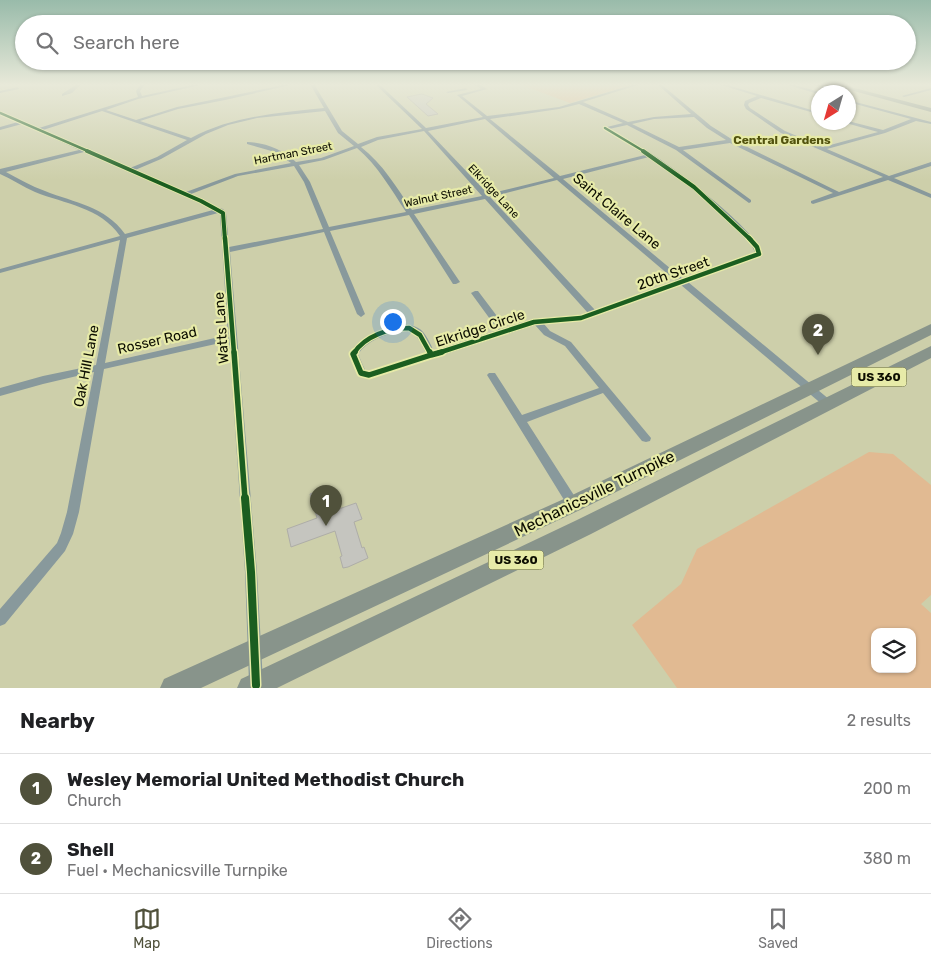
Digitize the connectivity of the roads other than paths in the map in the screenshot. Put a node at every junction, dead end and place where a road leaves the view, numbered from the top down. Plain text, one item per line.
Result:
1 (7, 116) edge
2 (83, 116) edge
3 (121, 116) edge
4 (151, 116) edge
5 (273, 116) edge
6 (331, 116) edge
7 (410, 116) edge
8 (486, 116) edge
9 (501, 116) edge
10 (611, 116) edge
11 (694, 116) edge
12 (696, 116) edge
13 (759, 116) edge
14 (905, 116) edge
15 (488, 118) junction
16 (916, 119) junction
17 (136, 121) junction
18 (21, 123) junction
19 (931, 123) edge
20 (629, 124) junction
21 (856, 124) edge
22 (0, 129) edge
23 (39, 130) junction
24 (425, 131) junction
25 (883, 132) junction
26 (191, 140) junction
27 (731, 141) junction
28 (250, 143) dead end
29 (358, 147) junction
30 (678, 149) junction
31 (822, 149) junction
32 (84, 150) junction
33 (651, 155) junction
34 (295, 164) junction
35 (931, 164) edge
36 (130, 170) junction
37 (0, 171) edge
38 (889, 178) junction
39 (560, 179) junction
40 (186, 194) junction
41 (839, 194) junction
42 (931, 196) edge
43 (486, 197) junction
44 (749, 201) dead end
45 (813, 202) dead end
46 (221, 210) junction
47 (410, 212) junction
48 (326, 230) junction
49 (124, 237) junction
50 (227, 250) junction
51 (0, 271) edge
52 (456, 282) dead end
53 (681, 282) junction
54 (475, 293) dead end
55 (594, 313) junction
56 (361, 314) dead end
57 (537, 322) junction
58 (931, 330) edge
59 (504, 332) junction
60 (232, 337) junction
61 (931, 351) edge
62 (432, 356) junction
63 (99, 368) junction
64 (492, 375) dead end
65 (605, 389) junction
66 (810, 389) junction
67 (0, 392) edge
68 (827, 403) junction
69 (520, 420) junction
70 (646, 438) dead end
71 (573, 504) junction
72 (0, 619) edge
73 (254, 651) junction
74 (253, 687) edge
75 (173, 688) edge

1 - 18 street
2 - 23 street
3 - 17 street
4 - 17 street
5 - 26 street
6 - 29 street
7 - 24 street, Elkridge Lane
8 - 15 street, Saint Claire Lane
9 - 15 street, Hartman Street
10 - 20 street
11 - 20 street
12 - 27 street
13 - 31 street
14 - 16 street
15 - 24 street, Hartman Street
15 - 39 street, Saint Claire Lane
16 - 19 street
16 - 25 street
17 - 26 street
18 - 22 street
18 - 23 street
20 - 30 street
20 - 33 street
21 - 25 street
23 - 32 street
24 - 29 street, Hartman Street
24 - 43 street, Elkridge Lane
25 - 31 street
26 - 36 street
27 - 30 street
27 - 41 street
28 - 34 street
29 - 34 street, Hartman Street
29 - 47 street
30 - 44 street
31 - 38 street
32 - 36 street
32 - 37 street
33 - 39 street, Walnut Street
33 - 53 street, 20th Street
34 - 40 street, Hartman Street
34 - 48 street
35 - 38 street
36 - 40 street
37 - 49 street
38 - 41 street
38 - 42 street
39 - 43 street, Walnut Street
39 - 53 street, Saint Claire Lane
40 - 46 street
41 - 45 street
43 - 47 street, Walnut Street
43 - 55 street, Elkridge Lane
46 - 49 street
46 - 50 street, Watts Lane
47 - 48 street, Walnut Street
47 - 52 street
48 - 50 street, Walnut Street
48 - 56 street
49 - 51 street
49 - 63 street, Oak Hill Lane
50 - 60 street, Watts Lane
53 - 55 street, 20th Street
53 - 66 street, Saint Claire Lane
54 - 59 street
55 - 57 street, Elkridge Circle
57 - 59 street, Elkridge Circle
57 - 65 street
58 - 66 highway, Mechanicsville Turnpike / US 360
59 - 62 street, Elkridge Circle
60 - 63 street, Rosser Road
60 - 73 street, Watts Lane
61 - 68 highway, Mechanicsville Turnpike / US 360
62 - 62 street, Elkridge Circle
63 - 67 street, Rosser Road
63 - 72 street, Oak Hill Lane
64 - 69 street
65 - 69 street
65 - 70 street
66 - 68 street, Saint Claire Lane
66 - 71 highway, Mechanicsville Turnpike / US 360
68 - 74 highway, Mechanicsville Turnpike / US 360
69 - 71 street
71 - 73 highway, Mechanicsville Turnpike / US 360
73 - 74 street, Watts Lane
73 - 75 highway, Mechanicsville Turnpike / US 360

